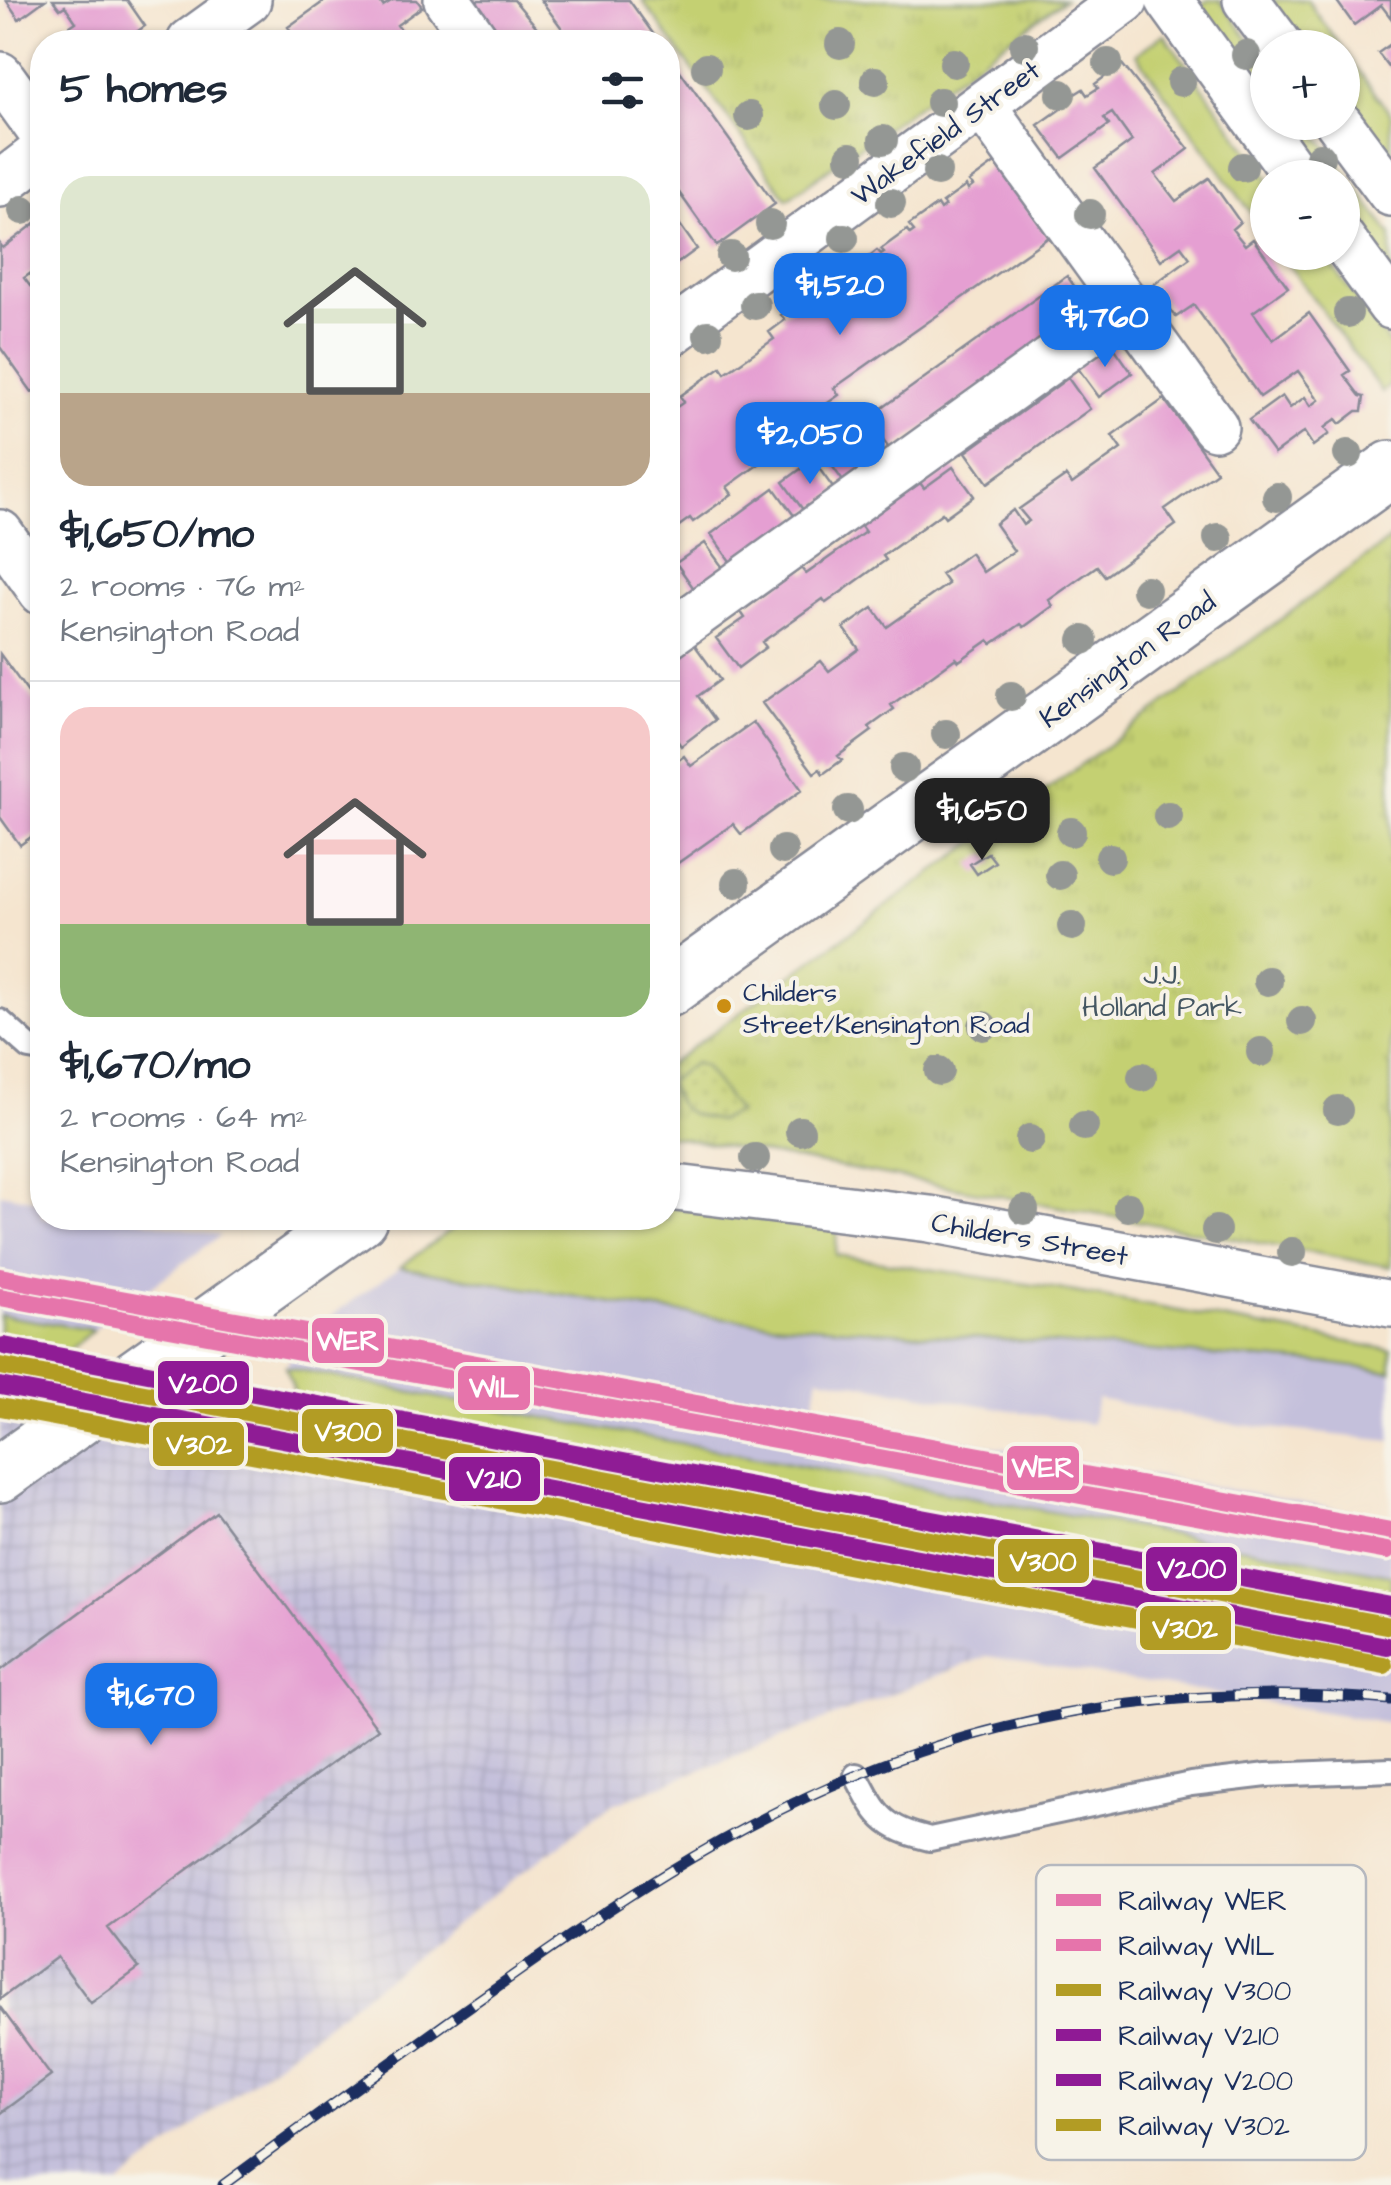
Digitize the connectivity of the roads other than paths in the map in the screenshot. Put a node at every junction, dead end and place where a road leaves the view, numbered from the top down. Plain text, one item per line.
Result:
1 (447, 0) edge
2 (1125, 0) edge
3 (1169, 0) edge
4 (1246, 0) edge
5 (468, 30) edge
6 (1268, 30) edge
7 (0, 76) edge
8 (983, 106) junction
9 (30, 117) edge
10 (1352, 140) edge
11 (1285, 160) edge
12 (30, 161) edge
13 (0, 184) edge
14 (1391, 192) edge
15 (1360, 264) edge
16 (1127, 305) junction
17 (1391, 306) edge
18 (680, 316) edge
19 (1214, 427) dead end
20 (1391, 470) edge
21 (0, 533) edge
22 (30, 575) edge
23 (680, 626) edge
24 (680, 979) edge
25 (0, 1020) edge
26 (30, 1048) edge
27 (680, 1188) edge
28 (342, 1230) edge
29 (1391, 1304) edge
30 (0, 1474) edge
31 (1391, 1770) edge
32 (856, 1775) dead end

1 - 5 street
2 - 8 street, Wakefield Street
3 - 11 street
4 - 6 street
7 - 9 street
8 - 16 street
8 - 18 street, Wakefield Street
10 - 14 street
12 - 13 street
15 - 17 street
16 - 19 street
16 - 23 street
20 - 24 street, Kensington Road
21 - 22 street
25 - 26 lane
27 - 29 street, Childers Street
28 - 30 street
31 - 32 lane

